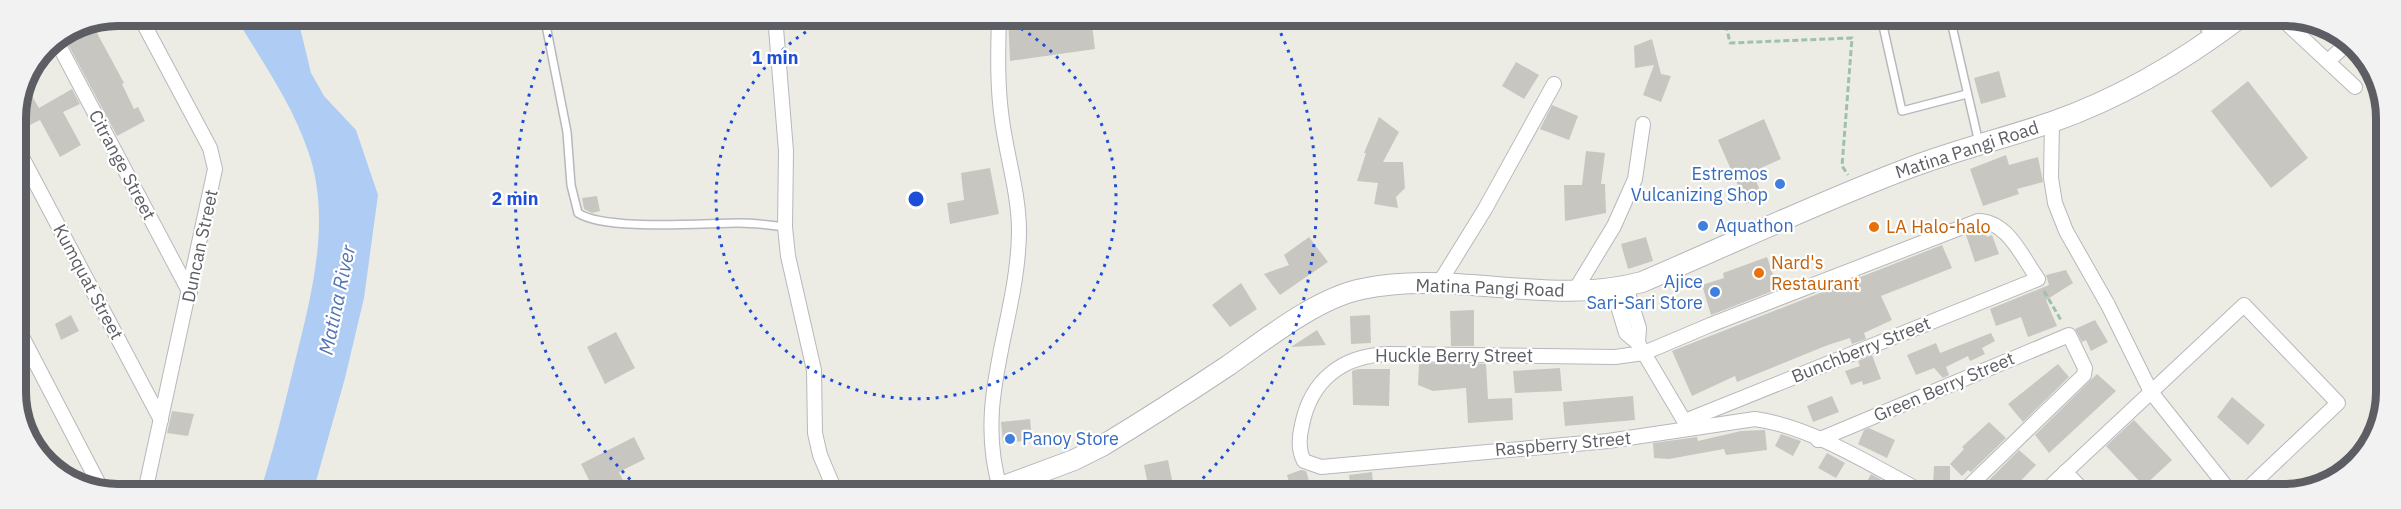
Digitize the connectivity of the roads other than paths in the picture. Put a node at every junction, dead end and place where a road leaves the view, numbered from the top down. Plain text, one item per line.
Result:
1 (145, 26) edge
2 (545, 26) edge
3 (776, 26) edge
4 (999, 26) edge
5 (1883, 26) edge
6 (1952, 26) edge
7 (2203, 26) edge
8 (2229, 26) edge
9 (2290, 26) edge
10 (2211, 40) junction
11 (59, 46) edge
12 (2344, 47) edge
13 (2328, 61) junction
14 (1554, 84) dead end
15 (2355, 87) dead end
16 (1967, 94) junction
17 (2052, 122) junction
18 (1643, 124) dead end
19 (1979, 144) junction
20 (26, 165) edge
21 (785, 226) junction
22 (2038, 279) joint
23 (1438, 285) junction
24 (1619, 288) junction
25 (1574, 292) junction
26 (190, 293) junction
27 (26, 346) edge
28 (1641, 348) junction
29 (2151, 392) junction
30 (1750, 395) junction
31 (1755, 419) junction
32 (161, 420) junction
33 (1687, 426) junction
34 (1818, 440) junction
35 (1304, 461) joint
36 (2065, 472) junction
37 (97, 482) edge
38 (147, 484) edge
39 (832, 484) edge
40 (992, 484) edge
41 (1008, 484) edge
42 (1906, 484) edge
43 (1971, 484) edge
44 (2052, 484) edge
45 (2077, 484) edge
46 (2224, 484) edge
47 (2257, 484) edge

1 - 26 street, Duncan Street
2 - 21 lane
3 - 21 street
4 - 40 street
5 - 16 lane
6 - 16 lane
7 - 10 lane
8 - 10 street, Matina Pangi Road
9 - 13 street
10 - 17 street, Matina Pangi Road
11 - 26 street, Citrange Street
12 - 13 street
13 - 15 street
14 - 23 street
16 - 19 lane
17 - 19 street, Matina Pangi Road
17 - 29 street
18 - 25 street
19 - 24 street, Matina Pangi Road
20 - 32 street, Kumquat Street
21 - 39 street
22 - 28 street, Huckle Berry Street
22 - 30 street, Bunchberry Street
23 - 25 street, Matina Pangi Road
23 - 41 street, Matina Pangi Road
24 - 25 street, Matina Pangi Road
24 - 28 street
26 - 32 street, Duncan Street
27 - 37 street
28 - 33 street
28 - 35 street, Huckle Berry Street
29 - 36 street
29 - 46 street
29 - 47 street
30 - 31 street
30 - 33 street, Bunchberry Street
31 - 33 street, Raspberry Street
31 - 34 street, Raspberry Street
32 - 38 street, Duncan Street
33 - 35 street, Raspberry Street
34 - 42 street, Raspberry Street
34 - 43 street, Green Berry Street
36 - 44 street
36 - 45 street

